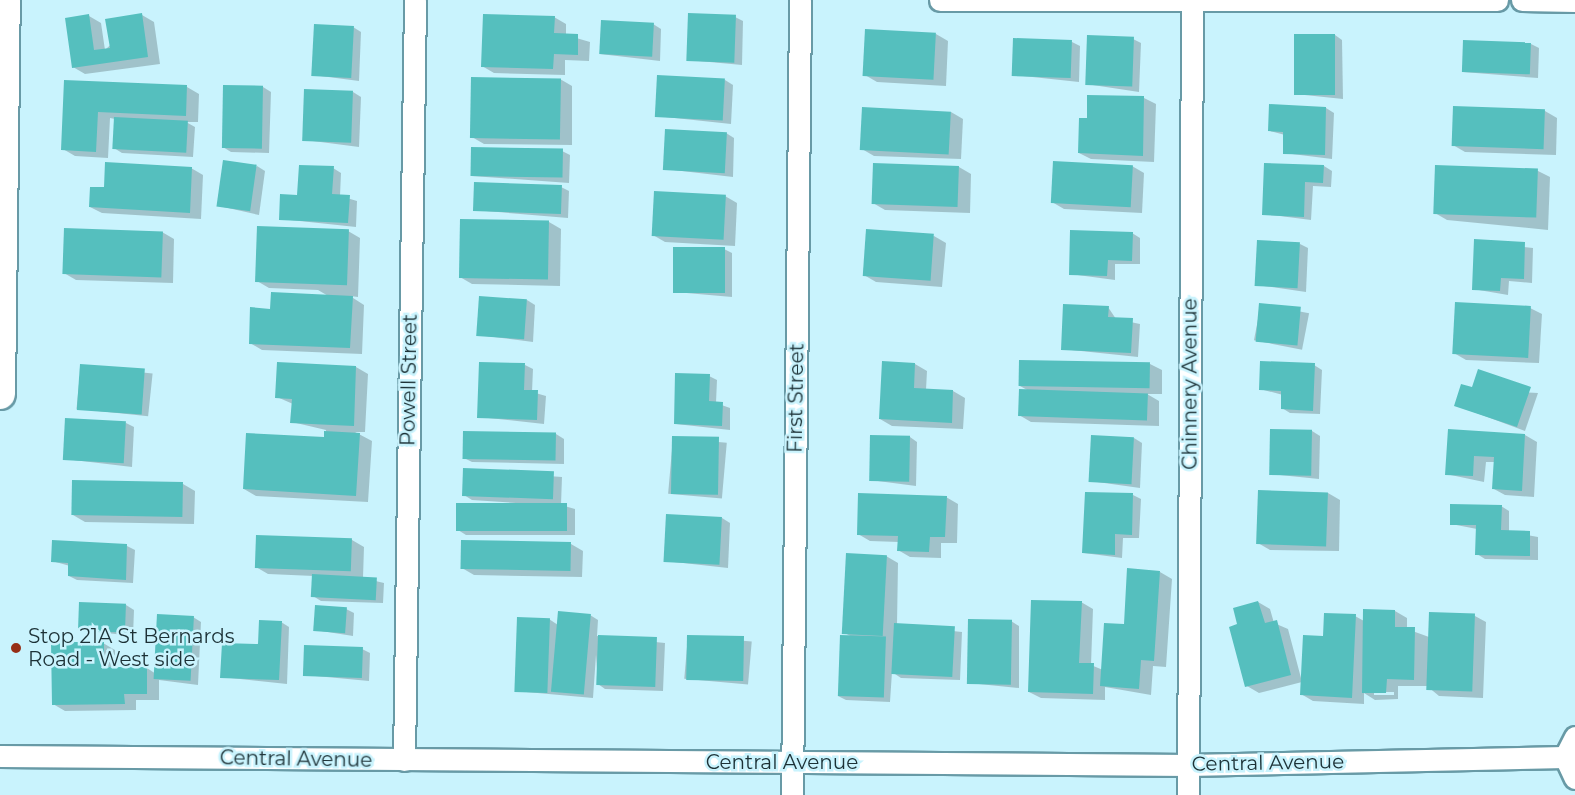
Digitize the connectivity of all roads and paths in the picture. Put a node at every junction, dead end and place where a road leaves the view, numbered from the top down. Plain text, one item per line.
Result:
1 (5, 0) edge
2 (415, 0) edge
3 (800, 0) edge
4 (940, 0) edge
5 (1497, 0) edge
6 (1522, 0) edge
7 (1575, 1) edge
8 (1192, 2) junction
9 (1, 173) edge
10 (0, 394) edge
11 (1575, 737) edge
12 (0, 756) edge
13 (1565, 757) junction
14 (404, 760) junction
15 (792, 762) junction
16 (1188, 765) junction
17 (1575, 778) edge
18 (792, 795) edge
19 (1188, 795) edge

1 - 9 main road
2 - 14 street, Powell Street
3 - 15 street, First Street
4 - 8 street
5 - 8 street
6 - 7 street
8 - 16 street, Chinnery Avenue
9 - 10 main road
11 - 13 street
12 - 14 street, Central Avenue
13 - 16 street, Central Avenue
13 - 17 street
14 - 15 street, Central Avenue
15 - 16 street, Central Avenue
15 - 18 street, First Street
16 - 19 street, Chinnery Avenue

